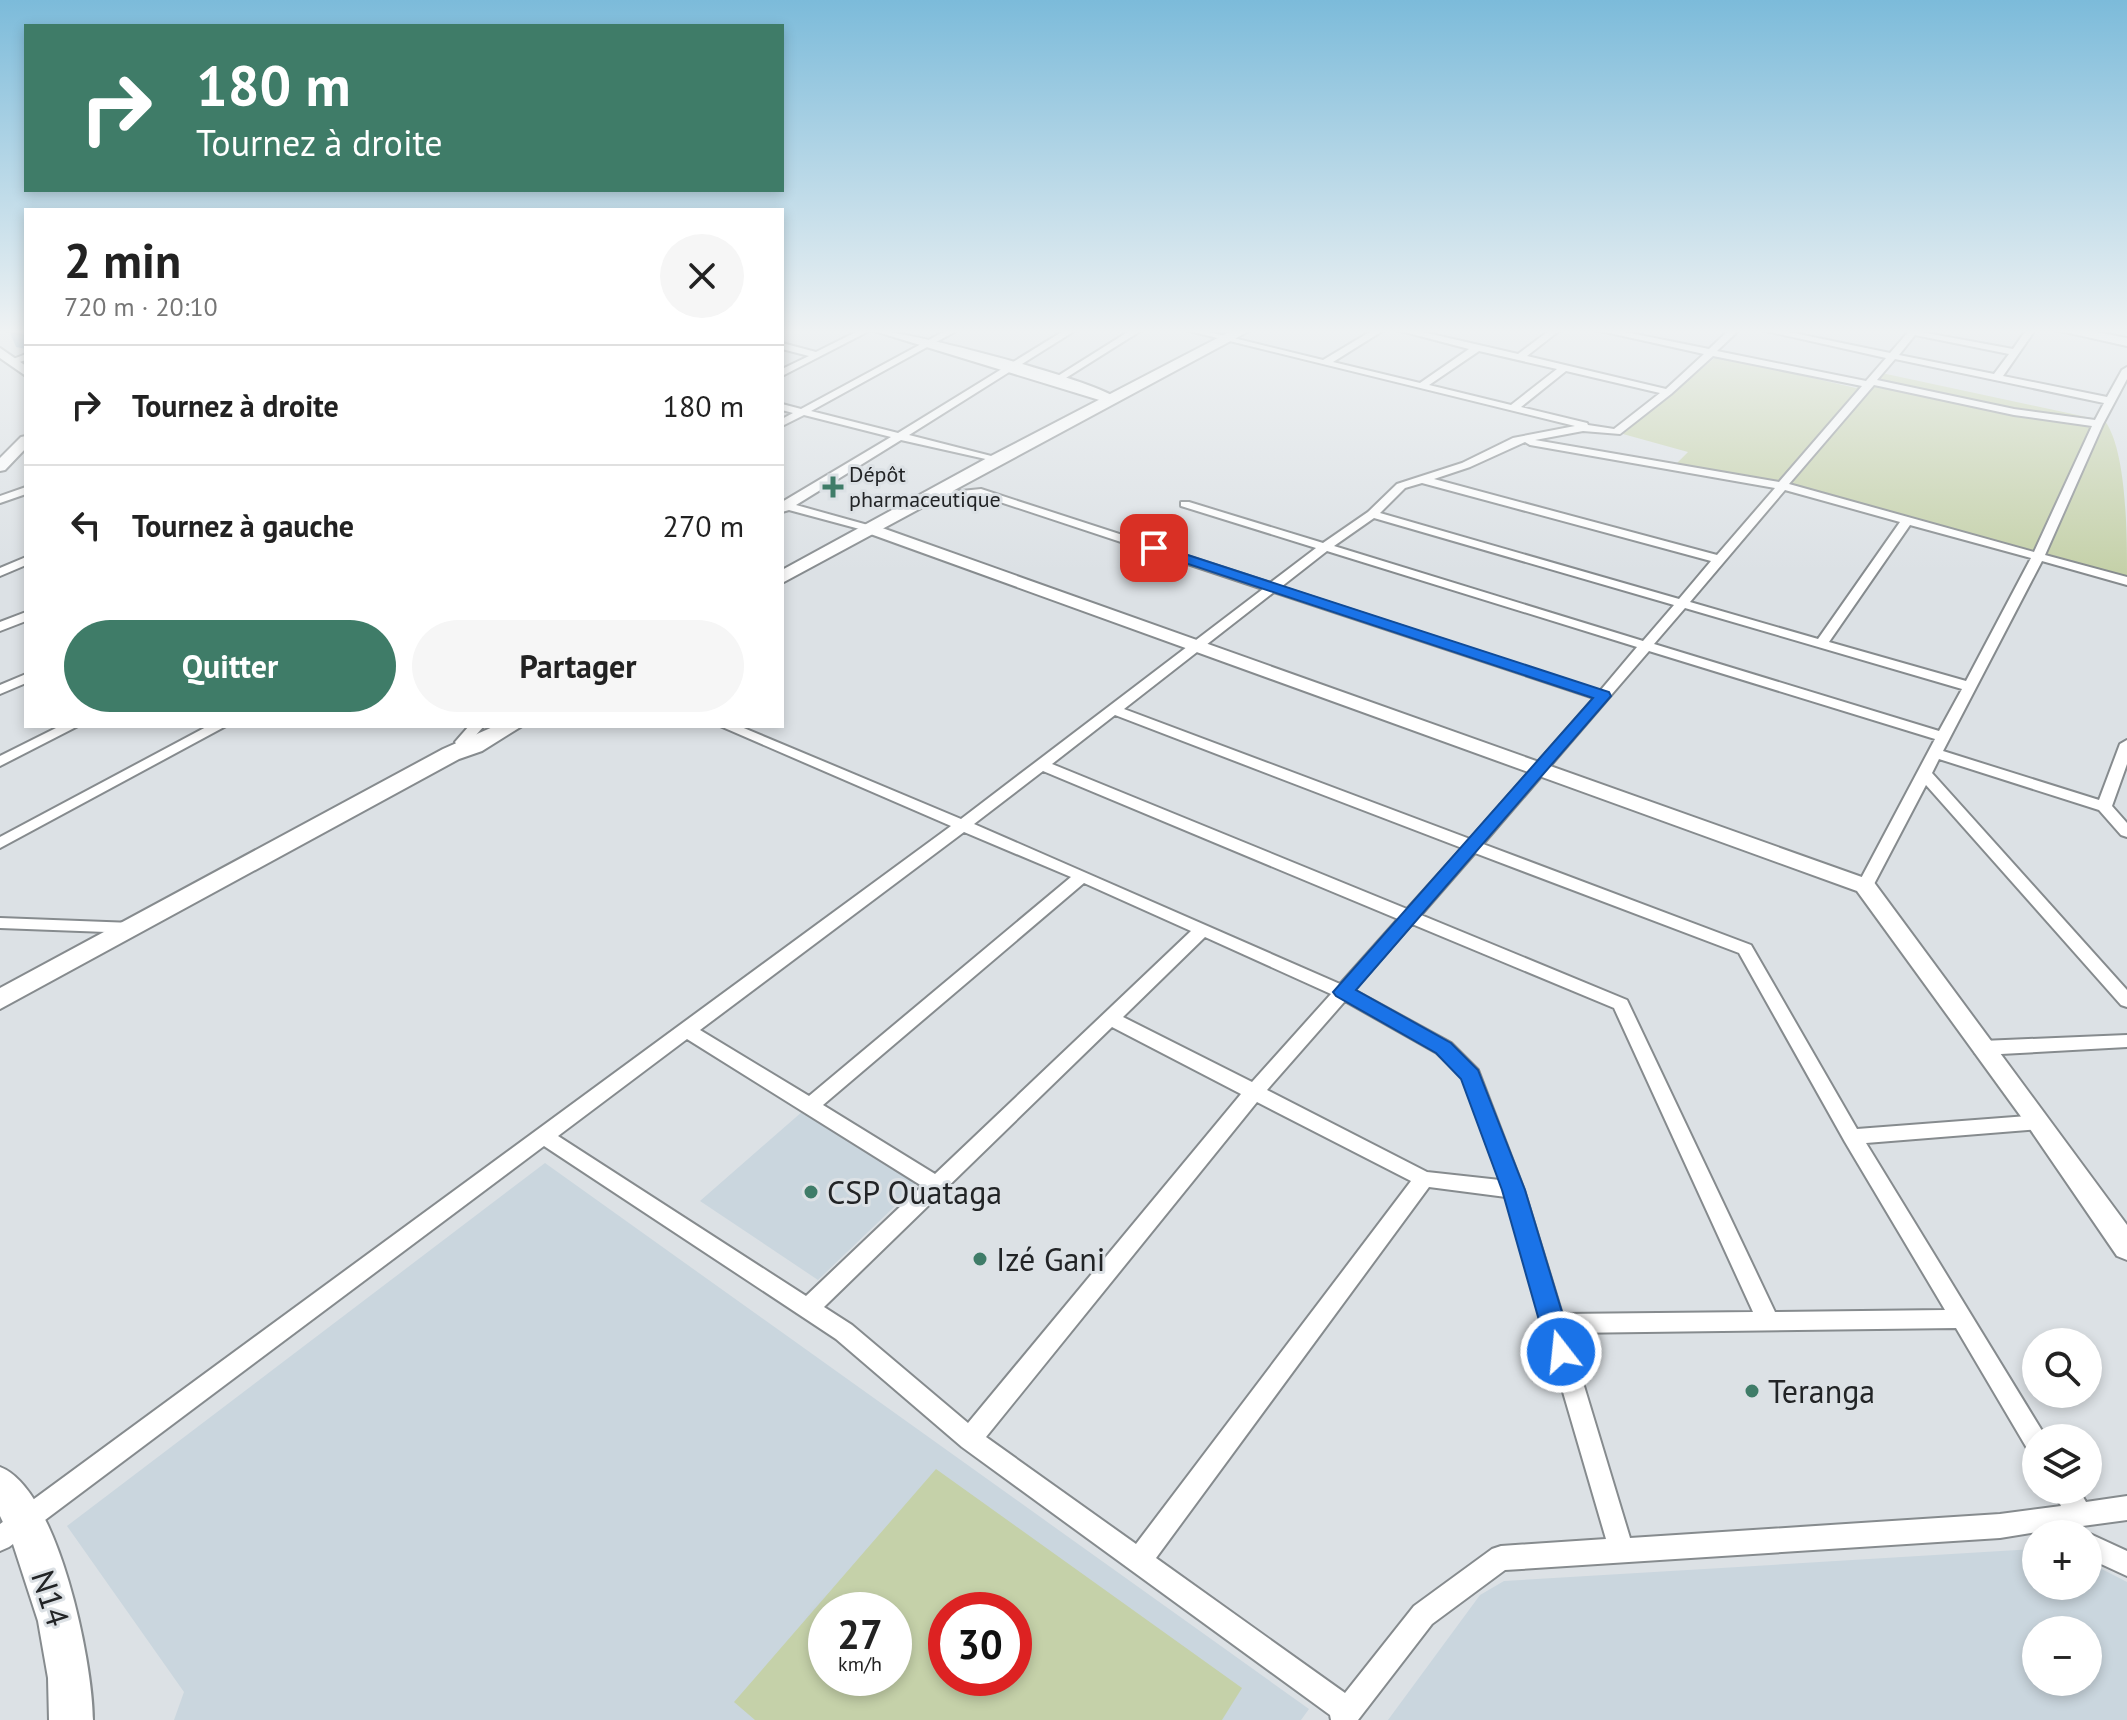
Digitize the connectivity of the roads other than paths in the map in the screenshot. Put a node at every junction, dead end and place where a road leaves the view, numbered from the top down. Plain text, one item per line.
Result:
1 (792, 410) edge
2 (806, 410) edge
3 (942, 410) edge
4 (1090, 410) edge
5 (1523, 410) edge
6 (1644, 410) edge
7 (1848, 410) edge
8 (2005, 410) edge
9 (2106, 410) edge
10 (801, 413) junction
11 (784, 422) edge
12 (2098, 424) junction
13 (1616, 432) junction
14 (898, 438) junction
15 (1517, 440) junction
16 (24, 442) edge
17 (995, 460) junction
18 (0, 467) edge
19 (1421, 479) junction
20 (1783, 486) junction
21 (24, 491) edge
22 (937, 491) junction
23 (0, 500) edge
24 (1185, 504) dead end
25 (784, 506) edge
26 (1372, 514) junction
27 (1907, 521) junction
28 (871, 529) junction
29 (1325, 547) junction
30 (2038, 557) junction
31 (1720, 560) junction
32 (24, 562) edge
33 (0, 572) edge
34 (784, 576) edge
35 (2127, 581) edge
36 (1272, 586) junction
37 (1679, 604) junction
38 (24, 617) edge
39 (0, 627) edge
40 (1194, 645) junction
41 (1647, 645) junction
42 (1820, 645) junction
43 (24, 679) edge
44 (1970, 687) junction
45 (0, 690) edge
46 (1603, 696) junction
47 (1112, 709) junction
48 (67, 728) edge
49 (215, 728) edge
50 (501, 728) edge
51 (732, 728) edge
52 (1943, 737) junction
53 (463, 741) edge
54 (2127, 744) edge
55 (1935, 753) junction
56 (0, 762) edge
57 (1041, 765) junction
58 (1540, 770) junction
59 (1924, 774) junction
60 (2104, 807) junction
61 (963, 825) junction
62 (2127, 832) edge
63 (0, 843) edge
64 (1474, 845) junction
65 (1082, 876) junction
66 (1865, 886) junction
67 (1410, 917) junction
68 (0, 923) edge
69 (133, 928) junction
70 (1203, 929) junction
71 (1343, 992) junction
72 (0, 1000) edge
73 (2127, 1001) edge
74 (1110, 1018) junction
75 (686, 1030) junction
76 (2127, 1041) edge
77 (1982, 1048) junction
78 (1254, 1091) junction
79 (810, 1106) junction
80 (2039, 1122) junction
81 (544, 1136) junction
82 (1852, 1137) junction
83 (1424, 1179) junction
84 (937, 1185) junction
85 (1514, 1190) junction
86 (2127, 1248) edge
87 (808, 1308) junction
88 (1960, 1319) junction
89 (1769, 1323) junction
90 (1552, 1324) junction
91 (2025, 1424) edge
92 (970, 1439) junction
93 (0, 1485) edge
94 (2127, 1508) edge
95 (2086, 1520) edge
96 (2022, 1522) edge
97 (7, 1532) edge
98 (1621, 1549) junction
99 (2102, 1552) edge
100 (1139, 1561) junction
101 (2127, 1564) edge
102 (1344, 1715) edge
103 (71, 1720) edge

1 - 10 street
2 - 10 street
3 - 14 street
4 - 17 main road
5 - 13 street
6 - 13 street
7 - 20 street
8 - 12 street
9 - 12 street
10 - 11 street
10 - 14 street
12 - 30 street
13 - 15 street
14 - 17 street
14 - 25 street
15 - 19 street
15 - 20 street
16 - 18 street
17 - 22 main road
19 - 26 street
19 - 31 street
20 - 27 street
20 - 31 street
21 - 23 street
22 - 28 main road
22 - 36 street
24 - 29 street
25 - 28 street
26 - 29 street
26 - 37 street
27 - 30 street
27 - 42 street
28 - 34 main road
28 - 40 street
29 - 36 street
29 - 41 street
30 - 35 street
30 - 44 street
31 - 37 street
32 - 33 street
36 - 40 street
36 - 46 street
37 - 41 street
37 - 42 street
38 - 39 street
40 - 47 street
40 - 58 street
41 - 46 street
41 - 52 street
42 - 44 street
43 - 45 street
44 - 52 street
46 - 58 street
47 - 57 street
47 - 64 street
48 - 56 street
49 - 63 street
50 - 53 main road
51 - 61 street
52 - 55 street
53 - 69 main road
54 - 60 street
55 - 59 street
55 - 60 street
57 - 61 street
57 - 67 street
58 - 64 street
58 - 66 street
59 - 66 street
59 - 73 street
60 - 62 street
61 - 65 street
61 - 75 street
64 - 67 street
64 - 82 street
65 - 70 street
65 - 79 street
66 - 77 street
67 - 71 street
67 - 89 street
68 - 69 street
69 - 72 main road
70 - 71 street
70 - 74 street
71 - 78 street
71 - 85 street
74 - 78 street
74 - 84 street
75 - 79 street
75 - 81 street
76 - 77 street
77 - 80 street
78 - 83 street
78 - 92 street
79 - 84 street
80 - 82 street
80 - 86 street
81 - 87 street
81 - 97 street
82 - 88 street
83 - 85 street
83 - 100 street
84 - 87 street
85 - 90 street
87 - 92 street
88 - 89 street
88 - 91 street
89 - 90 street
90 - 98 street
92 - 100 street
93 - 97 main road, N14
94 - 95 street
96 - 98 street
97 - 103 main road, N14
98 - 102 street
99 - 101 street
100 - 102 street

